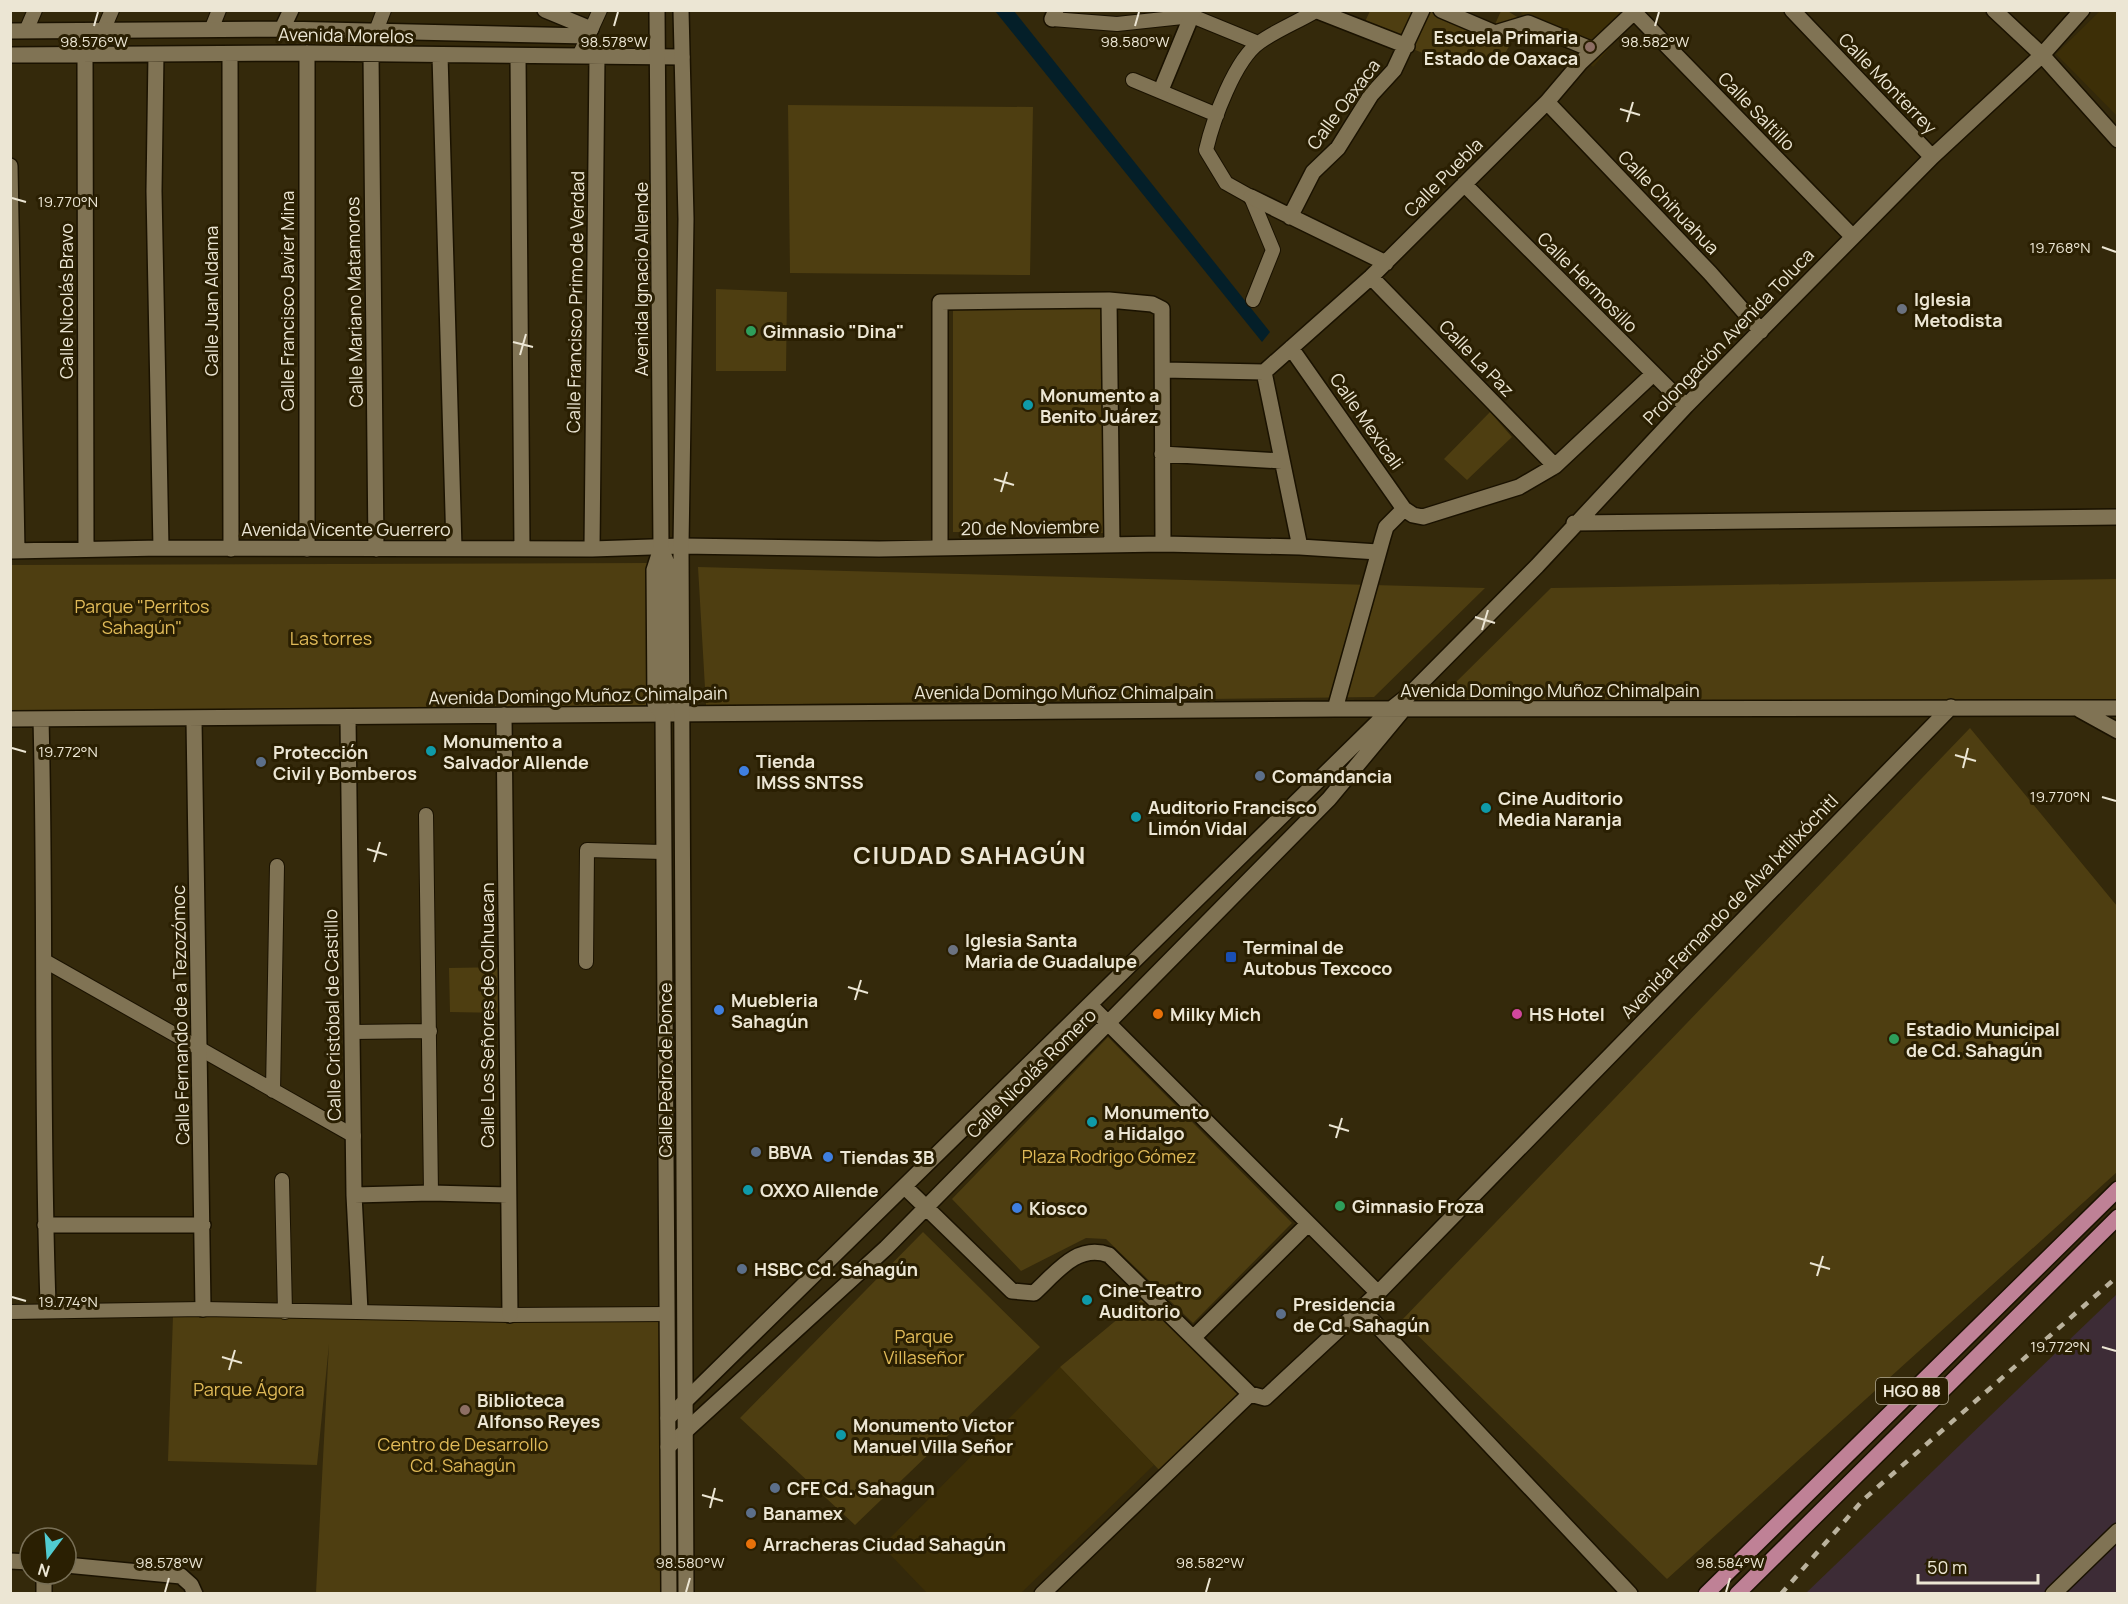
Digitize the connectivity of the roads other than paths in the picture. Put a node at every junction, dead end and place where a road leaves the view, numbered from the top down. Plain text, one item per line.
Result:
1 (35, 10) edge
2 (112, 10) edge
3 (219, 10) edge
4 (291, 10) edge
5 (384, 10) edge
6 (545, 10) edge
7 (600, 10) edge
8 (657, 10) edge
9 (681, 10) edge
10 (1422, 10) edge
11 (1441, 10) edge
12 (1792, 10) edge
13 (1994, 10) edge
14 (2082, 10) edge
15 (1315, 11) edge
16 (1635, 11) edge
17 (1193, 13) edge
18 (1054, 15) edge
19 (282, 29) junction
20 (211, 30) junction
21 (10, 31) edge
22 (26, 31) junction
23 (104, 31) junction
24 (376, 31) junction
25 (590, 32) junction
26 (1258, 43) junction
27 (1407, 46) junction
28 (1593, 50) junction
29 (85, 53) junction
30 (307, 53) junction
31 (156, 54) junction
32 (230, 54) junction
33 (371, 54) junction
34 (10, 55) edge
35 (440, 55) junction
36 (659, 55) junction
37 (2042, 55) junction
38 (518, 56) junction
39 (579, 56) junction
40 (597, 56) junction
41 (682, 57) junction
42 (1133, 80) dead end
43 (1161, 90) junction
44 (1547, 102) junction
45 (1217, 115) junction
46 (2118, 140) edge
47 (1932, 157) junction
48 (10, 166) edge
49 (1464, 184) junction
50 (1251, 197) junction
51 (1290, 217) junction
52 (1853, 237) junction
53 (1386, 263) junction
54 (1371, 277) junction
55 (1110, 300) junction
56 (1253, 300) dead end
57 (1761, 331) junction
58 (1277, 360) junction
59 (1163, 370) junction
60 (1652, 375) junction
61 (1686, 406) junction
62 (1162, 454) junction
63 (1282, 461) junction
64 (1555, 466) junction
65 (1405, 512) junction
66 (2118, 517) edge
67 (1574, 523) junction
68 (1163, 544) junction
69 (1112, 545) junction
70 (681, 546) junction
71 (940, 547) junction
72 (1300, 547) junction
73 (161, 548) junction
74 (522, 548) junction
75 (661, 548) junction
76 (87, 549) junction
77 (231, 549) junction
78 (307, 549) junction
79 (376, 549) junction
80 (454, 549) junction
81 (592, 549) junction
82 (14, 551) edge
83 (1378, 552) junction
84 (1951, 707) junction
85 (2118, 708) edge
86 (1335, 709) junction
87 (2077, 709) junction
88 (1397, 710) junction
89 (663, 714) junction
90 (683, 714) junction
91 (504, 715) junction
92 (348, 718) junction
93 (10, 719) edge
94 (41, 719) junction
95 (194, 720) junction
96 (2118, 731) edge
97 (1314, 784) junction
98 (1329, 799) junction
99 (426, 814) dead end
100 (663, 852) junction
101 (277, 866) dead end
102 (45, 961) junction
103 (586, 962) dead end
104 (1090, 1005) junction
105 (1108, 1023) junction
106 (430, 1031) junction
107 (352, 1032) junction
108 (200, 1047) junction
109 (273, 1091) junction
110 (973, 1121) junction
111 (354, 1136) junction
112 (991, 1141) junction
113 (282, 1180) dead end
114 (905, 1187) junction
115 (2118, 1189) edge
116 (432, 1193) junction
117 (354, 1195) junction
118 (508, 1195) junction
119 (925, 1206) junction
120 (2118, 1217) edge
121 (1308, 1224) junction
122 (45, 1225) junction
123 (203, 1225) junction
124 (1378, 1293) junction
125 (48, 1307) junction
126 (203, 1309) junction
127 (1360, 1310) junction
128 (360, 1311) junction
129 (10, 1312) edge
130 (285, 1312) junction
131 (667, 1314) junction
132 (510, 1315) junction
133 (1193, 1338) junction
134 (1250, 1394) junction
135 (687, 1402) junction
136 (668, 1418) junction
137 (686, 1430) junction
138 (668, 1447) junction
139 (2118, 1531) edge
140 (78, 1566) edge
141 (193, 1589) edge
142 (669, 1593) edge
143 (686, 1593) edge
144 (1041, 1593) edge
145 (1630, 1593) edge
146 (1706, 1593) edge
147 (1737, 1593) edge
148 (2053, 1593) edge

1 - 22 street
2 - 23 street
3 - 20 street
4 - 19 street
5 - 24 street
6 - 25 street
7 - 25 street
8 - 36 street, Avenida Ignacio Allende
9 - 41 street
10 - 27 street, Calle Oaxaca
11 - 28 street
12 - 47 street, Calle Monterrey
13 - 37 street
14 - 37 street, Prolongación Avenida Toluca
15 - 26 street
15 - 27 street
16 - 28 street, Calle Puebla
16 - 52 street, Calle Saltillo
17 - 18 street
17 - 26 street
17 - 43 street
19 - 20 street, Avenida Morelos
19 - 24 street, Avenida Morelos
20 - 23 street, Avenida Morelos
21 - 22 street, Avenida Morelos
22 - 23 street, Avenida Morelos
24 - 25 street, Avenida Morelos
25 - 39 street
26 - 45 street
27 - 51 street, Calle Oaxaca
28 - 44 street, Calle Puebla
29 - 31 street, Avenida Morelos
29 - 34 street, Avenida Morelos
29 - 76 street, Calle Nicolás Bravo
30 - 32 street, Avenida Morelos
30 - 33 street, Avenida Morelos
30 - 78 street, Calle Francisco Javier Mina
31 - 32 street, Avenida Morelos
31 - 73 street
32 - 77 street, Calle Juan Aldama
33 - 35 street, Avenida Morelos
33 - 79 street, Calle Mariano Matamoros
35 - 38 street, Avenida Morelos
35 - 80 street
36 - 40 street, Avenida Morelos
36 - 41 street, Avenida Morelos
36 - 75 street, Avenida Ignacio Allende
37 - 46 street
37 - 47 street, Prolongación Avenida Toluca
38 - 39 street, Avenida Morelos
38 - 74 street
39 - 40 street, Avenida Morelos
40 - 81 street, Calle Francisco Primo de Verdad
41 - 70 street
42 - 43 street
43 - 45 street
44 - 49 street, Calle Puebla
44 - 57 street, Calle Chihuahua
45 - 50 street
47 - 52 street, Prolongación Avenida Toluca
48 - 82 street
49 - 53 street, Calle Puebla
49 - 60 street, Calle Hermosillo
50 - 51 street
50 - 56 street
51 - 53 street
52 - 57 street, Prolongación Avenida Toluca
53 - 54 street, Calle Puebla
54 - 58 street, Calle Puebla
54 - 64 street, Calle La Paz
55 - 59 street
55 - 69 street
55 - 71 street
57 - 61 street, Prolongación Avenida Toluca
58 - 59 street
58 - 63 street
58 - 65 street, Calle Mexicali
59 - 62 street
60 - 61 street, Calle Hermosillo
60 - 64 street
61 - 67 street, Prolongación Avenida Toluca
62 - 63 street
62 - 68 street
63 - 72 street
64 - 65 street
65 - 83 street
66 - 67 street
67 - 88 street, Prolongación Avenida Toluca
68 - 69 street, 20 de Noviembre
68 - 72 street, 20 de Noviembre
69 - 71 street, 20 de Noviembre
70 - 71 street, 20 de Noviembre
70 - 75 street, Avenida Vicente Guerrero
70 - 90 street, Calle Pedro de Ponce
72 - 83 street, 20 de Noviembre
73 - 76 street, Avenida Vicente Guerrero
73 - 77 street, Avenida Vicente Guerrero
74 - 80 street, Avenida Vicente Guerrero
74 - 81 street, Avenida Vicente Guerrero
75 - 81 street, Avenida Vicente Guerrero
75 - 89 street, Calle Pedro de Ponce
76 - 82 street, Avenida Vicente Guerrero
77 - 78 street, Avenida Vicente Guerrero
78 - 79 street, Avenida Vicente Guerrero
79 - 80 street, Avenida Vicente Guerrero
83 - 86 street
84 - 87 street, Avenida Domingo Muñoz Chimalpain
84 - 88 street, Avenida Domingo Muñoz Chimalpain
84 - 124 street, Avenida Fernando de Alva Ixtlilxóchitl
85 - 87 street, Avenida Domingo Muñoz Chimalpain
86 - 88 street, Avenida Domingo Muñoz Chimalpain
86 - 90 street, Avenida Domingo Muñoz Chimalpain
87 - 96 street
88 - 97 street, Calle Nicolás Romero
88 - 98 street, Calle Nicolás Romero
89 - 90 street, Avenida Domingo Muñoz Chimalpain
89 - 91 street, Avenida Domingo Muñoz Chimalpain
89 - 100 street, Calle Pedro de Ponce
90 - 135 street, Calle Pedro de Ponce
91 - 92 street, Avenida Domingo Muñoz Chimalpain
91 - 118 street, Calle Los Señores de Colhuacan
92 - 95 street, Avenida Domingo Muñoz Chimalpain
92 - 107 street, Calle Cristóbal de Castillo
93 - 94 street, Avenida Domingo Muñoz Chimalpain
94 - 95 street, Avenida Domingo Muñoz Chimalpain
94 - 102 street
95 - 108 street, Calle Fernando de a Tezozómoc
97 - 98 street
97 - 104 street, Calle Nicolás Romero
98 - 105 street, Calle Nicolás Romero
99 - 106 street
100 - 103 street
100 - 131 street, Calle Pedro de Ponce
101 - 109 street
102 - 108 street
102 - 122 street
104 - 105 street
104 - 110 street, Calle Nicolás Romero
105 - 112 street, Calle Nicolás Romero
105 - 121 street
106 - 107 street
106 - 116 street
107 - 111 street, Calle Cristóbal de Castillo
108 - 109 street
108 - 123 street, Calle Fernando de a Tezozómoc
109 - 111 street
110 - 112 street
110 - 114 street, Calle Nicolás Romero
111 - 117 street, Calle Cristóbal de Castillo
112 - 119 street, Calle Nicolás Romero
113 - 130 street
114 - 119 street
114 - 135 street, Calle Nicolás Romero
115 - 146 main road, HGO 88
116 - 117 street
116 - 118 street
117 - 128 street, Calle Cristóbal de Castillo
118 - 132 street, Calle Los Señores de Colhuacan
119 - 133 street
119 - 137 street, Calle Nicolás Romero
120 - 147 main road, HGO 88
121 - 124 street
121 - 133 street
122 - 123 street
122 - 125 street
123 - 126 street, Calle Fernando de a Tezozómoc
124 - 127 street, Avenida Fernando de Alva Ixtlilxóchitl
125 - 126 street
125 - 129 street
126 - 130 street
127 - 134 street, Avenida Fernando de Alva Ixtlilxóchitl
127 - 145 street
128 - 130 street
128 - 132 street
131 - 132 street
131 - 136 street, Calle Pedro de Ponce
133 - 134 street
134 - 144 street
135 - 136 street, Calle Nicolás Romero
135 - 137 street, Calle Pedro de Ponce
136 - 138 street, Calle Pedro de Ponce
137 - 138 street, Calle Nicolás Romero
137 - 143 street, Calle Pedro de Ponce
138 - 142 street, Calle Pedro de Ponce
139 - 148 street
140 - 141 street

